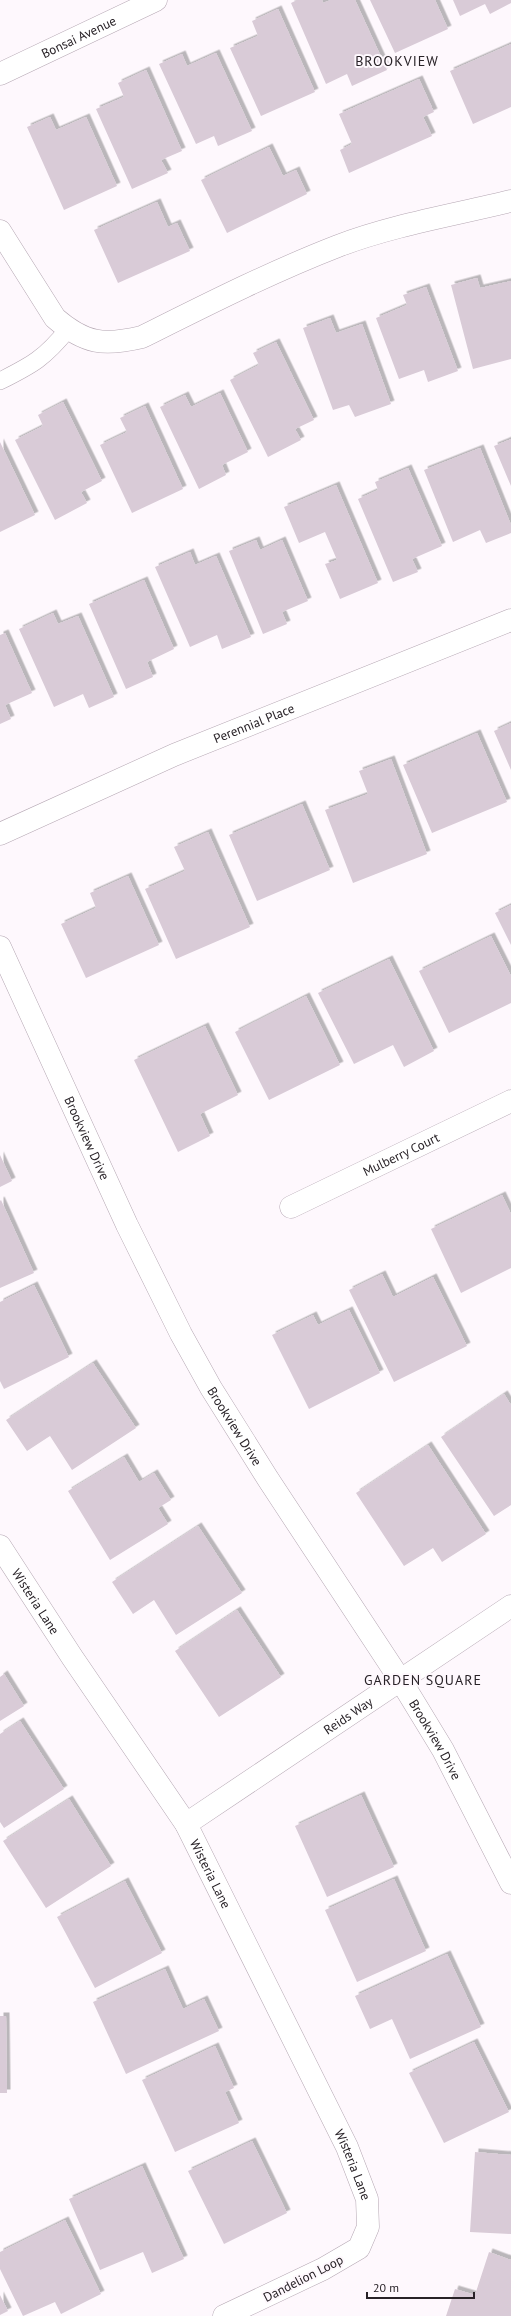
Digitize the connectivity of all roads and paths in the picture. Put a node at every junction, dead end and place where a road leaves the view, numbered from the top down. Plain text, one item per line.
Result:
1 (156, 0) edge
2 (0, 74) edge
3 (511, 201) edge
4 (0, 231) edge
5 (68, 329) junction
6 (0, 380) edge
7 (511, 620) edge
8 (0, 834) edge
9 (0, 947) edge
10 (511, 1101) edge
11 (291, 1207) dead end
12 (0, 1546) edge
13 (511, 1606) edge
14 (401, 1680) junction
15 (186, 1824) junction
16 (511, 1883) edge
17 (368, 2227) joint
18 (224, 2316) edge

1 - 2 street, Bonsai Avenue
3 - 5 street
4 - 5 street
5 - 6 lane
7 - 8 street, Perennial Place
9 - 14 street, Brookview Drive
10 - 11 street, Mulberry Court
12 - 15 street, Wisteria Lane
13 - 14 street, Reids Way
14 - 15 street, Reids Way
14 - 16 street, Brookview Drive
15 - 17 street, Wisteria Lane
17 - 18 street, Dandelion Loop

